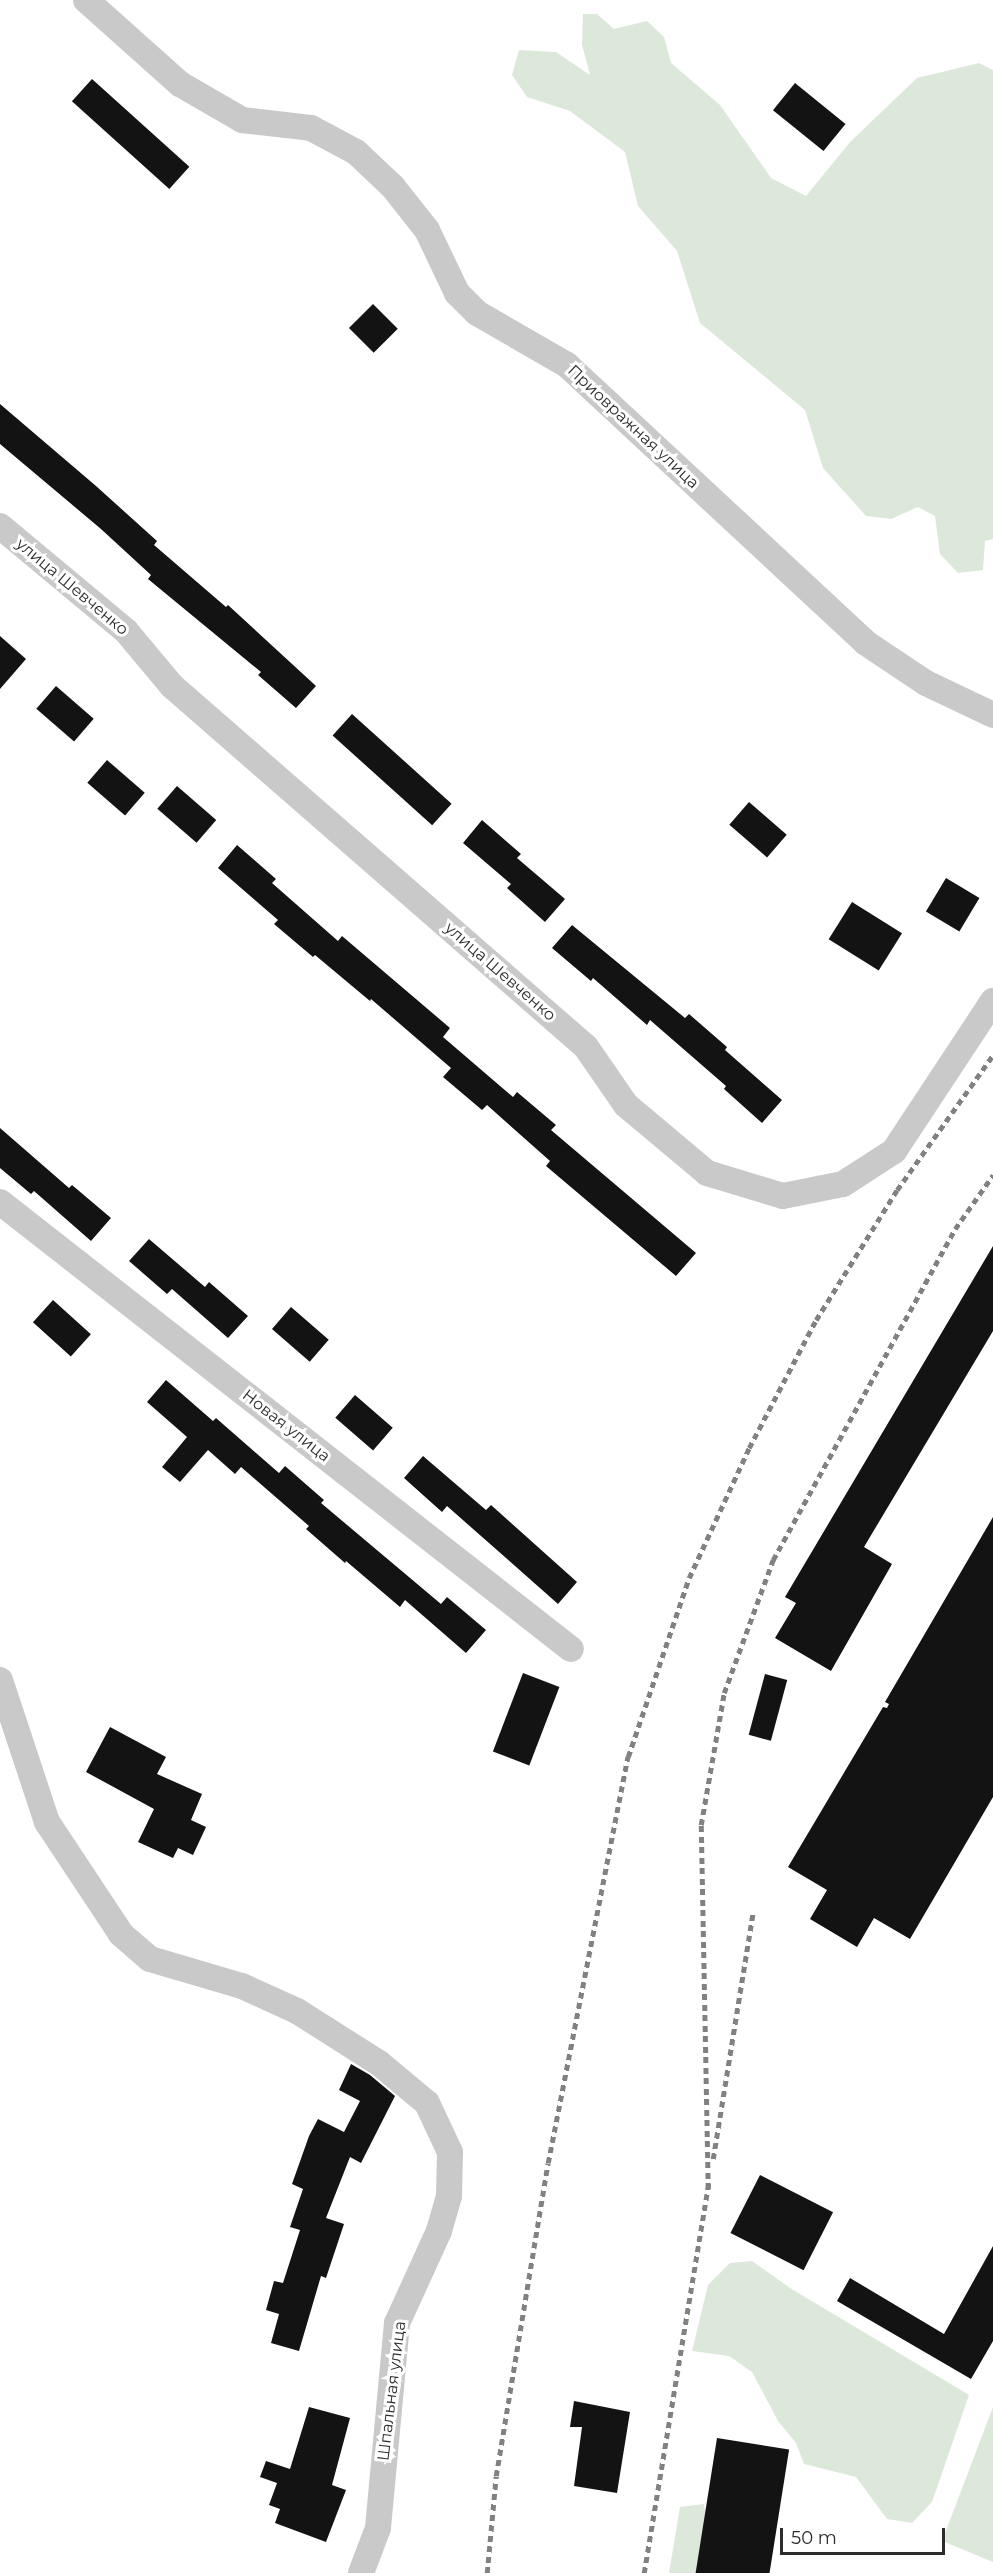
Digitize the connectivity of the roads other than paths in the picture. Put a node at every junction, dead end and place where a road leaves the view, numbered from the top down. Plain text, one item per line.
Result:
1 (86, 0) edge
2 (0, 526) edge
3 (993, 715) edge
4 (993, 1000) edge
5 (0, 1202) edge
6 (571, 1649) dead end
7 (0, 1680) edge
8 (361, 2573) edge

1 - 3 street, Приовражная улица
2 - 4 street, улица Шевченко
5 - 6 street, Новая улица
7 - 8 street, Шпальная улица

